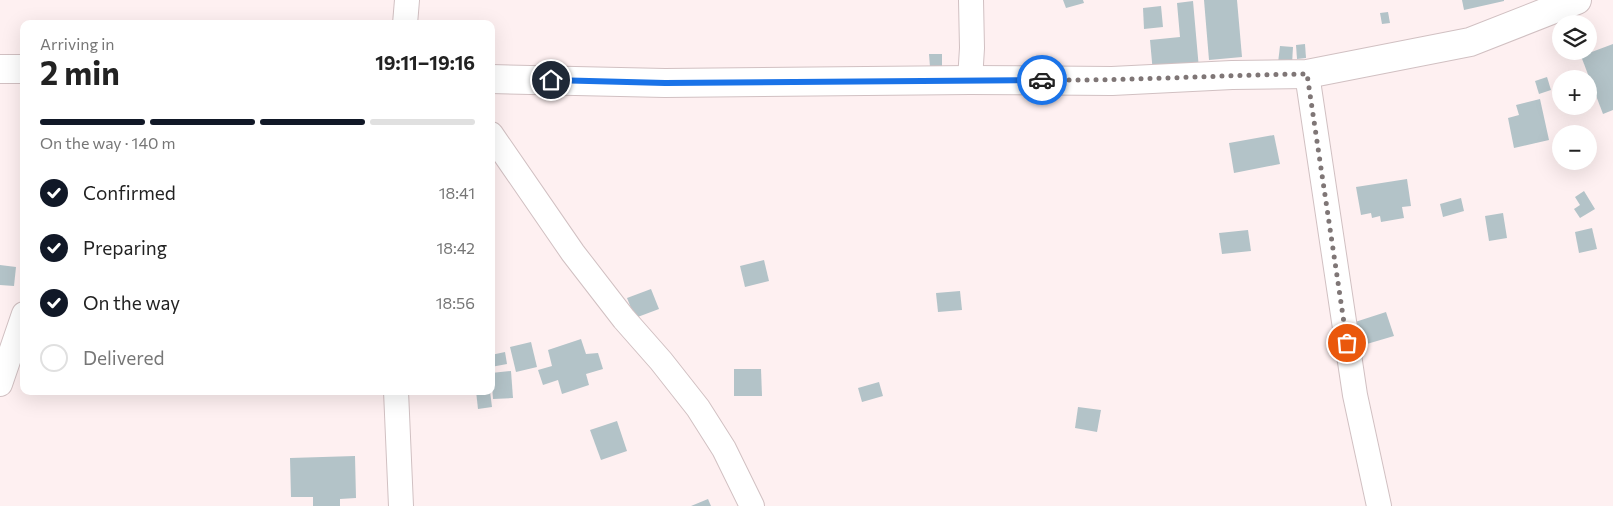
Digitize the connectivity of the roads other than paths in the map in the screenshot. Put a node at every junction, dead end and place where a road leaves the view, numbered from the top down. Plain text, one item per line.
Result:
1 (407, 0) edge
2 (971, 0) edge
3 (1577, 0) edge
4 (405, 20) edge
5 (0, 69) edge
6 (20, 69) edge
7 (1307, 74) junction
8 (495, 79) edge
9 (970, 80) junction
10 (495, 140) edge
11 (20, 326) edge
12 (0, 384) edge
13 (396, 395) edge
14 (401, 506) edge
15 (752, 506) edge
16 (1379, 506) edge

1 - 4 street
2 - 9 street
3 - 7 street
5 - 6 street
7 - 9 street
7 - 16 street
8 - 9 street
10 - 15 street
11 - 12 street
13 - 14 street

